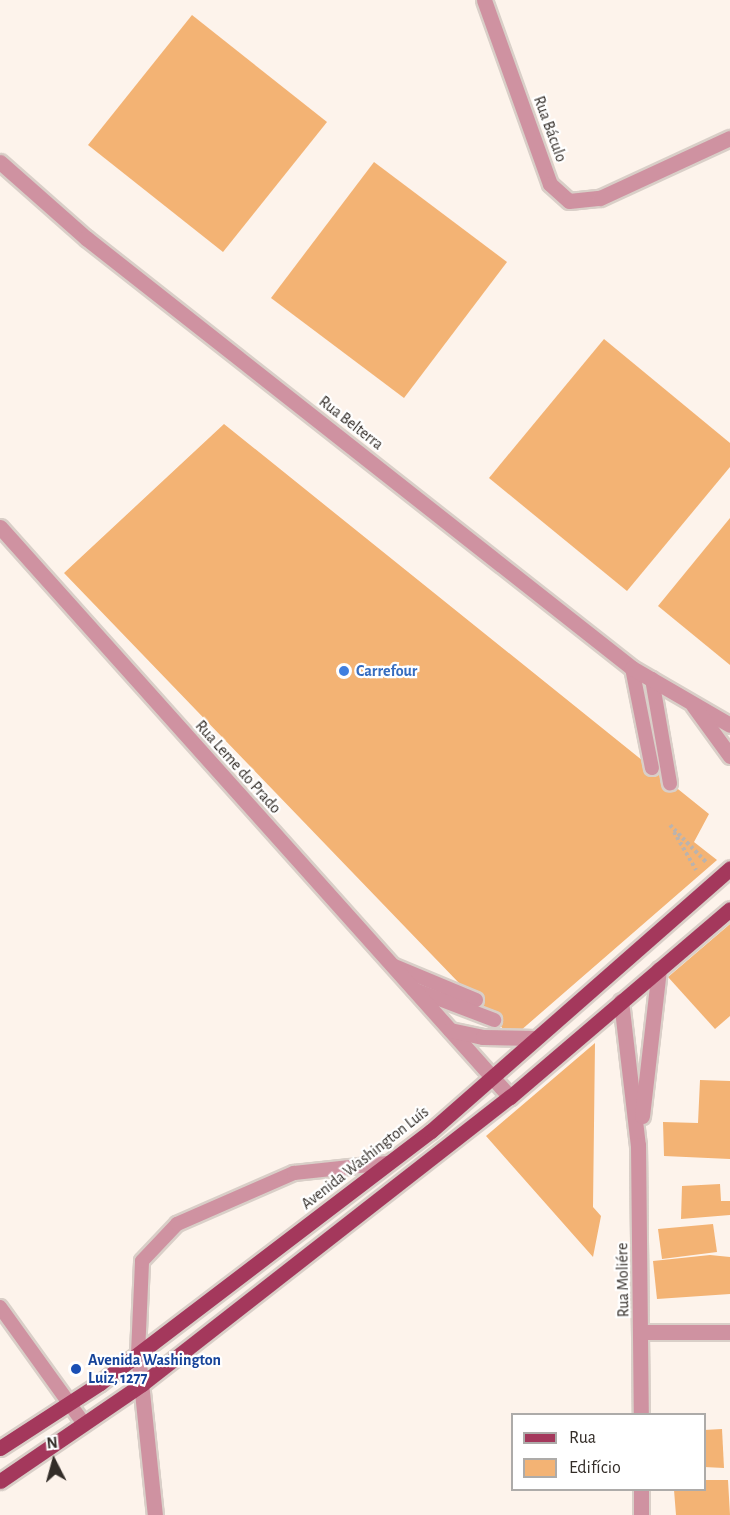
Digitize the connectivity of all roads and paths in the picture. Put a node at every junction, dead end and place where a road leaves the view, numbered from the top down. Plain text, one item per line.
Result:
1 (484, 0) edge
2 (730, 138) edge
3 (0, 162) edge
4 (0, 527) edge
5 (632, 668) junction
6 (652, 679) junction
7 (689, 700) junction
8 (730, 725) edge
9 (730, 756) edge
10 (652, 768) dead end
11 (670, 783) dead end
12 (694, 850) dead end
13 (730, 868) edge
14 (699, 876) dead end
15 (730, 909) edge
16 (389, 963) junction
17 (659, 969) junction
18 (411, 988) junction
19 (476, 1000) dead end
20 (621, 1001) junction
21 (494, 1020) dead end
22 (450, 1030) junction
23 (534, 1038) junction
24 (492, 1076) junction
25 (510, 1097) junction
26 (638, 1145) junction
27 (387, 1164) junction
28 (0, 1308) edge
29 (641, 1332) junction
30 (730, 1332) edge
31 (138, 1354) junction
32 (142, 1384) junction
33 (69, 1404) junction
34 (641, 1413) edge
35 (84, 1424) junction
36 (0, 1448) edge
37 (0, 1481) edge
38 (641, 1491) edge
39 (154, 1515) edge
40 (641, 1515) edge

1 - 2 street, Rua Báculo
3 - 5 street, Rua Belterra
4 - 16 street, Rua Leme do Prado
5 - 6 street, Rua Belterra
5 - 10 lane
6 - 7 street, Rua Belterra
6 - 11 lane
7 - 8 street, Rua Belterra
7 - 9 street, Rua Belterra
12 - 14 path
13 - 23 main road, Avenida Washington Luís
15 - 17 main road
16 - 18 street, Rua Leme do Prado
16 - 19 lane
17 - 20 main road
17 - 26 street, Rua Moliére
18 - 21 lane
18 - 22 street, Rua Leme do Prado
20 - 25 main road
20 - 26 street, Rua Moliére
22 - 23 street
22 - 24 street, Rua Leme do Prado
23 - 24 main road, Avenida Washington Luís
24 - 25 street, Rua Leme do Prado
24 - 27 main road, Avenida Washington Luís
25 - 32 main road
26 - 29 street, Rua Moliére
27 - 31 main road, Avenida Washington Luís
27 - 31 lane
28 - 33 lane
29 - 30 street
29 - 34 street, Rua Moliére
31 - 32 street
31 - 33 main road, Avenida Washington Luís
32 - 35 main road
32 - 39 street
33 - 35 lane
33 - 36 main road, Avenida Washington Luís
35 - 37 main road
38 - 40 street

